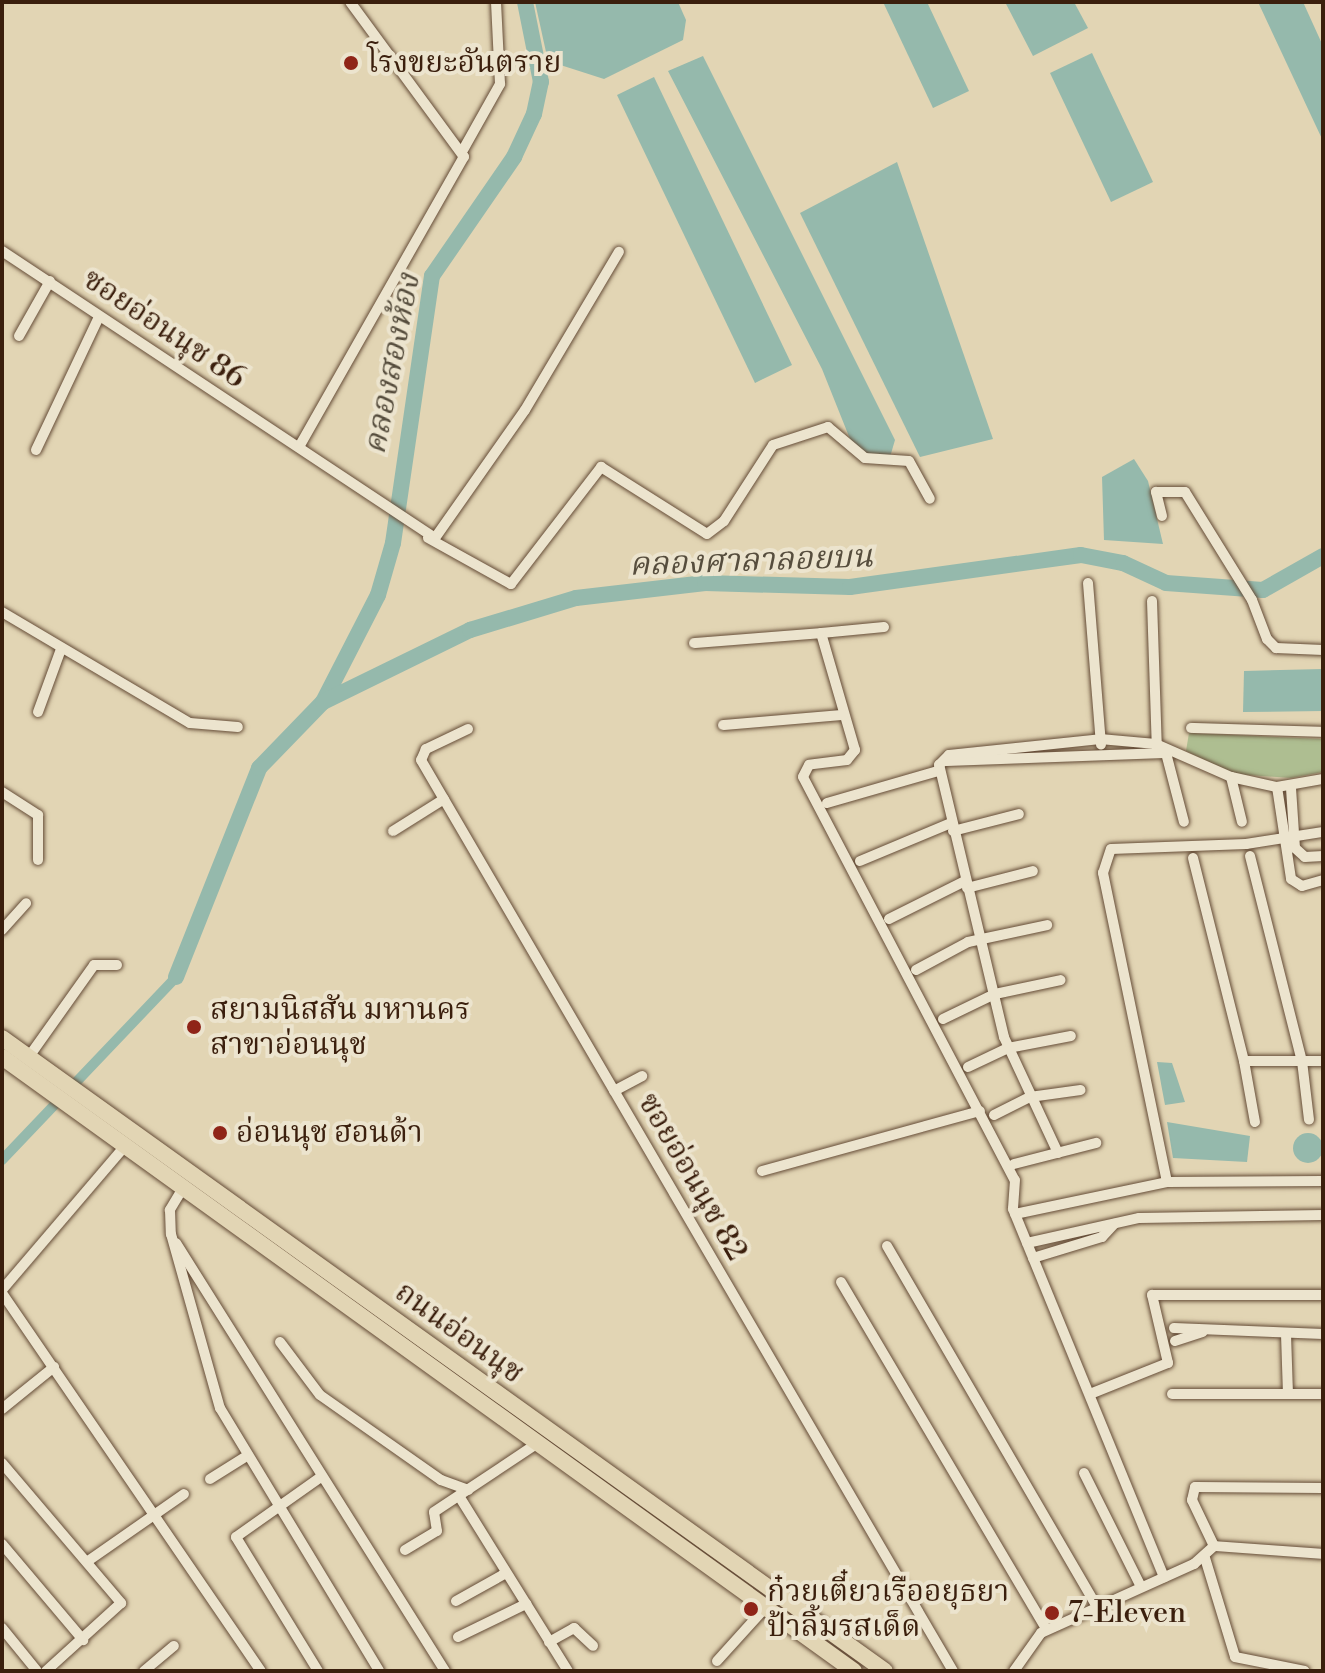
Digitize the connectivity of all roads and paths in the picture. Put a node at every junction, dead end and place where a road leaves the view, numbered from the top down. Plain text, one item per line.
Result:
1 (350, 2) edge
2 (496, 2) edge
3 (463, 150) junction
4 (2, 251) edge
5 (619, 252) dead end
6 (50, 281) junction
7 (99, 317) junction
8 (19, 336) dead end
9 (299, 447) junction
10 (36, 450) dead end
11 (930, 499) dead end
12 (1162, 516) dead end
13 (426, 537) junction
14 (1088, 583) dead end
15 (1152, 601) dead end
16 (2, 612) edge
17 (884, 627) dead end
18 (821, 633) junction
19 (694, 643) dead end
20 (61, 649) junction
21 (1323, 650) edge
22 (38, 712) dead end
23 (843, 715) junction
24 (723, 725) dead end
25 (238, 727) dead end
26 (1191, 728) dead end
27 (468, 729) dead end
28 (1323, 732) edge
29 (1101, 745) junction
30 (1160, 751) junction
31 (941, 766) junction
32 (1231, 777) junction
33 (1323, 779) edge
34 (1277, 787) junction
35 (1291, 788) junction
36 (2, 792) edge
37 (444, 799) junction
38 (827, 803) dead end
39 (1019, 814) dead end
40 (1184, 822) dead end
41 (1242, 822) dead end
42 (952, 827) junction
43 (393, 831) dead end
44 (1323, 832) edge
45 (1295, 833) junction
46 (1280, 837) junction
47 (1250, 856) dead end
48 (1323, 856) edge
49 (1193, 858) dead end
50 (38, 860) dead end
51 (860, 861) dead end
52 (1033, 871) dead end
53 (1323, 880) edge
54 (966, 884) junction
55 (26, 903) dead end
56 (889, 919) dead end
57 (1047, 925) dead end
58 (2, 930) edge
59 (980, 940) junction
60 (117, 965) dead end
61 (916, 970) dead end
62 (1061, 980) dead end
63 (995, 994) junction
64 (943, 1019) dead end
65 (1071, 1036) dead end
66 (2, 1038) edge
67 (1008, 1048) junction
68 (28, 1058) junction
69 (1244, 1061) junction
70 (1302, 1061) junction
71 (1323, 1061) edge
72 (4, 1064) edge
73 (968, 1067) dead end
74 (642, 1076) dead end
75 (44, 1079) junction
76 (1081, 1090) dead end
77 (614, 1091) junction
78 (1030, 1097) junction
79 (980, 1111) junction
80 (994, 1115) dead end
81 (1309, 1120) dead end
82 (1255, 1122) dead end
83 (1096, 1143) dead end
84 (125, 1146) junction
85 (1058, 1153) junction
86 (1014, 1164) dead end
87 (762, 1171) dead end
88 (1323, 1181) edge
89 (1167, 1182) junction
90 (183, 1188) junction
91 (1015, 1214) junction
92 (1323, 1215) edge
93 (1114, 1224) junction
94 (171, 1234) junction
95 (1027, 1243) junction
96 (887, 1246) dead end
97 (1033, 1258) junction
98 (841, 1282) dead end
99 (2, 1292) edge
100 (1323, 1295) edge
101 (1168, 1329) junction
102 (1203, 1332) junction
103 (1286, 1334) junction
104 (1323, 1334) edge
105 (280, 1342) dead end
106 (1170, 1342) junction
107 (54, 1367) junction
108 (1090, 1394) junction
109 (1172, 1394) dead end
110 (1288, 1394) junction
111 (1323, 1394) edge
112 (2, 1409) edge
113 (535, 1445) junction
114 (244, 1458) junction
115 (2, 1463) edge
116 (593, 1464) junction
117 (1084, 1473) dead end
118 (322, 1476) junction
119 (210, 1479) dead end
120 (582, 1479) junction
121 (1323, 1488) edge
122 (464, 1493) junction
123 (184, 1494) dead end
124 (275, 1507) junction
125 (156, 1514) junction
126 (2, 1544) edge
127 (1214, 1546) junction
128 (405, 1550) dead end
129 (1323, 1554) edge
130 (1205, 1558) junction
131 (88, 1561) junction
132 (506, 1573) junction
133 (1164, 1577) junction
134 (1141, 1587) junction
135 (456, 1601) dead end
136 (526, 1604) junction
137 (1097, 1607) junction
138 (764, 1609) junction
139 (2, 1628) edge
140 (1047, 1630) junction
141 (458, 1637) dead end
142 (83, 1640) junction
143 (549, 1642) junction
144 (174, 1646) dead end
145 (593, 1646) dead end
146 (717, 1661) dead end
147 (37, 1671) edge
148 (46, 1671) edge
149 (144, 1671) edge
150 (261, 1671) edge
151 (318, 1671) edge
152 (379, 1671) edge
153 (445, 1671) edge
154 (568, 1671) edge
155 (854, 1671) edge
156 (885, 1671) edge
157 (953, 1671) edge
158 (1014, 1671) edge
159 (1305, 1671) edge

1 - 3 street
2 - 3 street
3 - 9 street
4 - 6 street, ซอยอ่อนนุช 86
5 - 13 street
6 - 7 street, ซอยอ่อนนุช 86
6 - 8 street
7 - 9 street, ซอยอ่อนนุช 86
7 - 10 street
9 - 13 street, ซอยอ่อนนุช 86
11 - 13 street, ซอยอ่อนนุช 86
12 - 21 street
14 - 29 street
15 - 30 street
16 - 20 street
17 - 18 street
18 - 19 street
18 - 23 street
20 - 22 street
20 - 25 street
23 - 24 street
23 - 79 street
26 - 28 street
27 - 37 street, ซอยอ่อนนุช 82
29 - 30 street
29 - 31 street
30 - 32 street
30 - 40 street
31 - 38 street
31 - 42 street
32 - 34 street
32 - 41 street
33 - 35 street
34 - 35 street
34 - 46 street
35 - 45 street
36 - 50 street
37 - 43 street
37 - 77 street, ซอยอ่อนนุช 82
39 - 42 street
42 - 51 street
42 - 54 street
44 - 45 street
45 - 46 street
45 - 48 street
46 - 53 street
46 - 89 street
47 - 70 street
49 - 69 street
52 - 54 street
54 - 56 street
54 - 59 street
55 - 58 street
57 - 59 street
59 - 61 street
59 - 63 street
60 - 68 street
62 - 63 street
63 - 64 street
63 - 67 street
65 - 67 street
66 - 68 main road, ถนนอ่อนนุช
67 - 73 street
67 - 78 street
68 - 75 main road, ถนนอ่อนนุช
69 - 70 street
69 - 82 street
70 - 71 street
70 - 81 street
72 - 75 main road, ถนนอ่อนนุช
74 - 77 street
75 - 84 main road, ถนนอ่อนนุช
75 - 116 main road, ถนนอ่อนนุช
76 - 78 street
77 - 157 street, ซอยอ่อนนุช 82
78 - 80 street
78 - 85 street
79 - 87 street
79 - 91 street
83 - 85 street
84 - 90 main road, ถนนอ่อนนุช
84 - 99 street
85 - 86 street
88 - 89 street
89 - 91 street
90 - 94 street
90 - 113 main road, ถนนอ่อนนุช
91 - 95 street
92 - 93 street
93 - 95 street
93 - 97 street
94 - 114 street
94 - 118 street
95 - 97 street
96 - 137 street
97 - 108 street
98 - 140 street
99 - 107 street
100 - 101 street
101 - 102 street
101 - 106 street
102 - 103 street
102 - 106 street
103 - 104 street
103 - 110 street
105 - 122 street
106 - 108 street
107 - 112 street
107 - 125 street
108 - 133 street
109 - 110 street
110 - 111 street
113 - 120 main road, ถนนอ่อนนุช
113 - 122 street
114 - 119 street
114 - 124 street
115 - 131 street
116 - 120 main road
116 - 156 main road, ถนนอ่อนนุช
117 - 134 street
118 - 124 street
118 - 153 street
120 - 138 main road, ถนนอ่อนนุช
121 - 127 street
122 - 128 street
122 - 132 street
123 - 125 street
124 - 151 street
124 - 152 street
125 - 131 street
125 - 150 street
126 - 142 street
127 - 129 street
127 - 130 street
130 - 133 street
130 - 159 street
131 - 142 street
132 - 135 street
132 - 136 street
133 - 134 street
134 - 137 street
136 - 141 street
136 - 143 street
137 - 140 street
138 - 146 street
138 - 155 main road, ถนนอ่อนนุช
139 - 147 street
140 - 158 street
142 - 148 street
143 - 145 street
143 - 154 street
144 - 149 street

